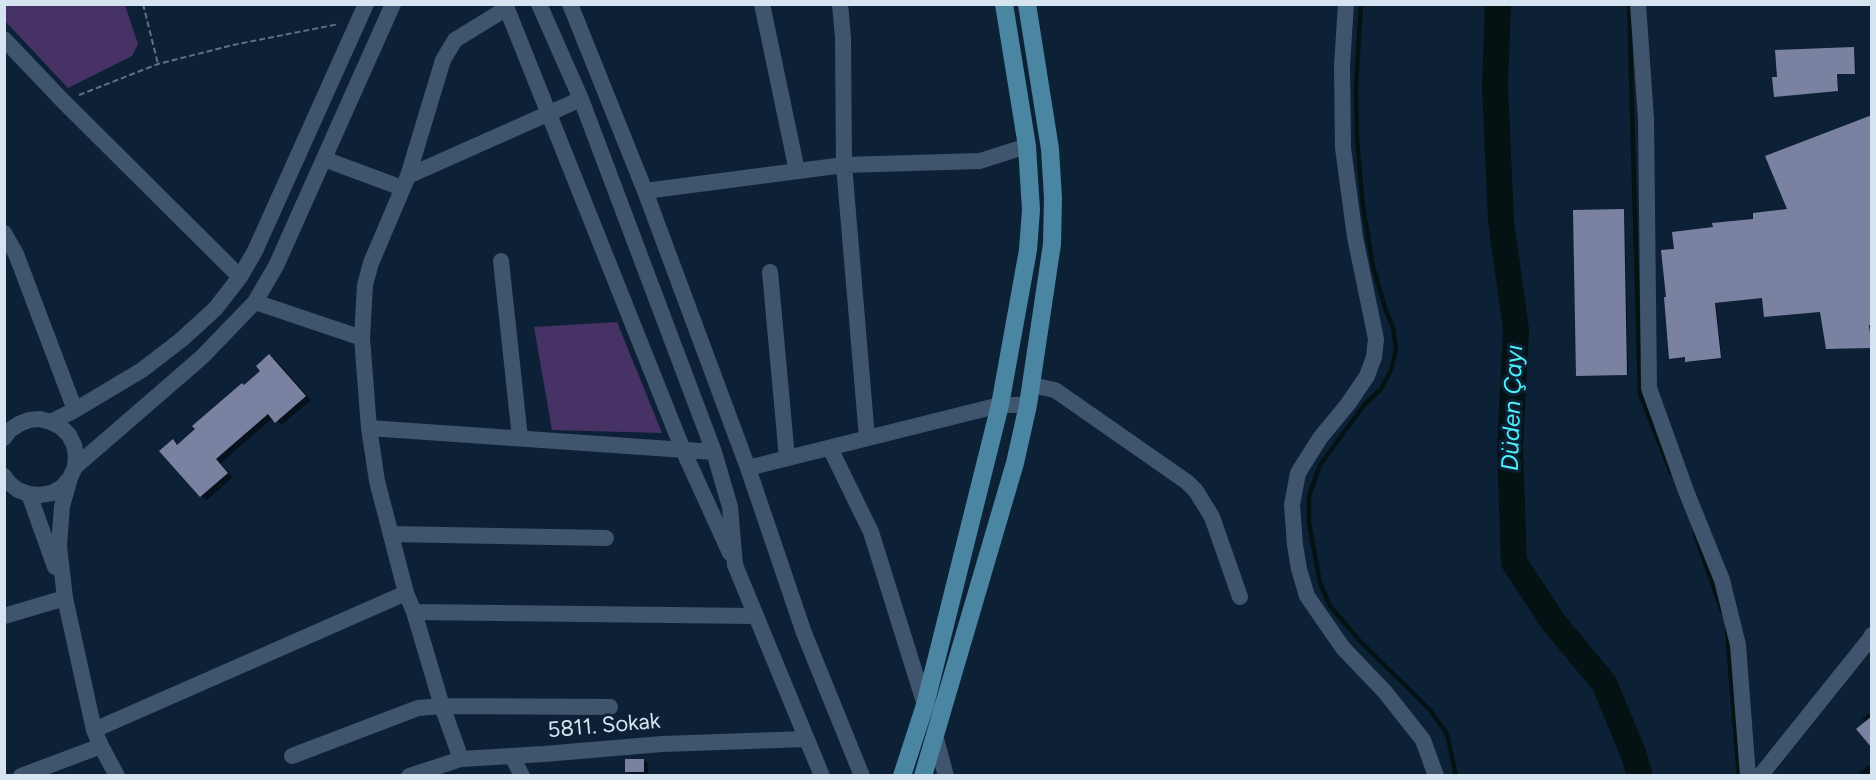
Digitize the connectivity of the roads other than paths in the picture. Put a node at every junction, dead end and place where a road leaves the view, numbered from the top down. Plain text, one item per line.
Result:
1 (366, 4) edge
2 (393, 4) edge
3 (539, 4) edge
4 (570, 4) edge
5 (762, 4) edge
6 (840, 4) edge
7 (1005, 4) edge
8 (1027, 4) edge
9 (1346, 4) edge
10 (1638, 4) edge
11 (506, 6) edge
12 (4, 39) edge
13 (581, 99) junction
14 (548, 114) junction
15 (1027, 146) junction
16 (324, 159) junction
17 (844, 165) junction
18 (797, 171) junction
19 (405, 182) junction
20 (645, 190) junction
21 (4, 233) edge
22 (501, 261) dead end
23 (770, 272) dead end
24 (240, 277) junction
25 (255, 302) junction
26 (362, 338) junction
27 (1031, 385) junction
28 (1000, 405) junction
29 (1028, 405) junction
30 (75, 410) junction
31 (51, 422) junction
32 (369, 428) junction
33 (4, 438) edge
34 (520, 438) junction
35 (867, 438) junction
36 (830, 447) junction
37 (683, 450) junction
38 (714, 452) junction
39 (787, 458) junction
40 (748, 468) junction
41 (72, 472) junction
42 (4, 476) edge
43 (17, 492) edge
44 (391, 534) junction
45 (606, 538) dead end
46 (735, 565) junction
47 (406, 593) junction
48 (1240, 597) dead end
49 (65, 598) junction
50 (414, 612) junction
51 (4, 616) edge
52 (755, 616) junction
53 (1872, 635) edge
54 (924, 705) junction
55 (442, 706) junction
56 (610, 708) dead end
57 (94, 730) junction
58 (935, 735) junction
59 (806, 739) junction
60 (101, 746) junction
61 (292, 756) dead end
62 (512, 756) junction
63 (461, 759) junction
64 (21, 776) edge
65 (117, 776) edge
66 (409, 776) edge
67 (522, 776) edge
68 (822, 776) edge
69 (862, 776) edge
70 (902, 776) edge
71 (923, 776) edge
72 (946, 776) edge
73 (1436, 776) edge
74 (1748, 776) edge
75 (1760, 776) edge

1 - 24 street
2 - 16 street
3 - 13 street
4 - 20 street
5 - 18 street
6 - 17 street
7 - 15 main road
8 - 27 main road
9 - 73 street
10 - 74 street
11 - 14 street
11 - 19 street
12 - 24 street
13 - 14 street
13 - 38 street
14 - 19 street
14 - 37 street
15 - 17 street
15 - 28 main road
16 - 19 street
16 - 25 street
17 - 18 street
17 - 35 street
18 - 20 street
19 - 26 street
20 - 40 street
21 - 30 street
22 - 34 street
23 - 39 street
24 - 30 street
25 - 26 street
25 - 41 street
26 - 32 street
27 - 29 main road
27 - 48 street
28 - 29 street
28 - 35 street
28 - 54 main road
29 - 58 main road
30 - 31 street
31 - 33 street
31 - 41 street
32 - 34 street
32 - 44 street
34 - 37 street
35 - 36 street
36 - 39 street
36 - 54 street
37 - 38 street
37 - 46 street
38 - 46 street
39 - 40 street
40 - 69 street
41 - 43 street
41 - 49 street
42 - 43 street
43 - 49 street
44 - 45 street
44 - 47 street
46 - 52 street
47 - 50 street
47 - 57 street
49 - 51 street
49 - 57 street
50 - 52 street
50 - 55 street
52 - 59 street
53 - 75 street
54 - 70 main road
55 - 56 street
55 - 61 street
55 - 63 street
57 - 60 street
58 - 71 main road
58 - 72 street
59 - 62 street, 5811. Sokak
59 - 68 street
60 - 64 street
60 - 65 street
62 - 63 street, 5811. Sokak
62 - 67 street
63 - 66 street, 5811. Sokak

